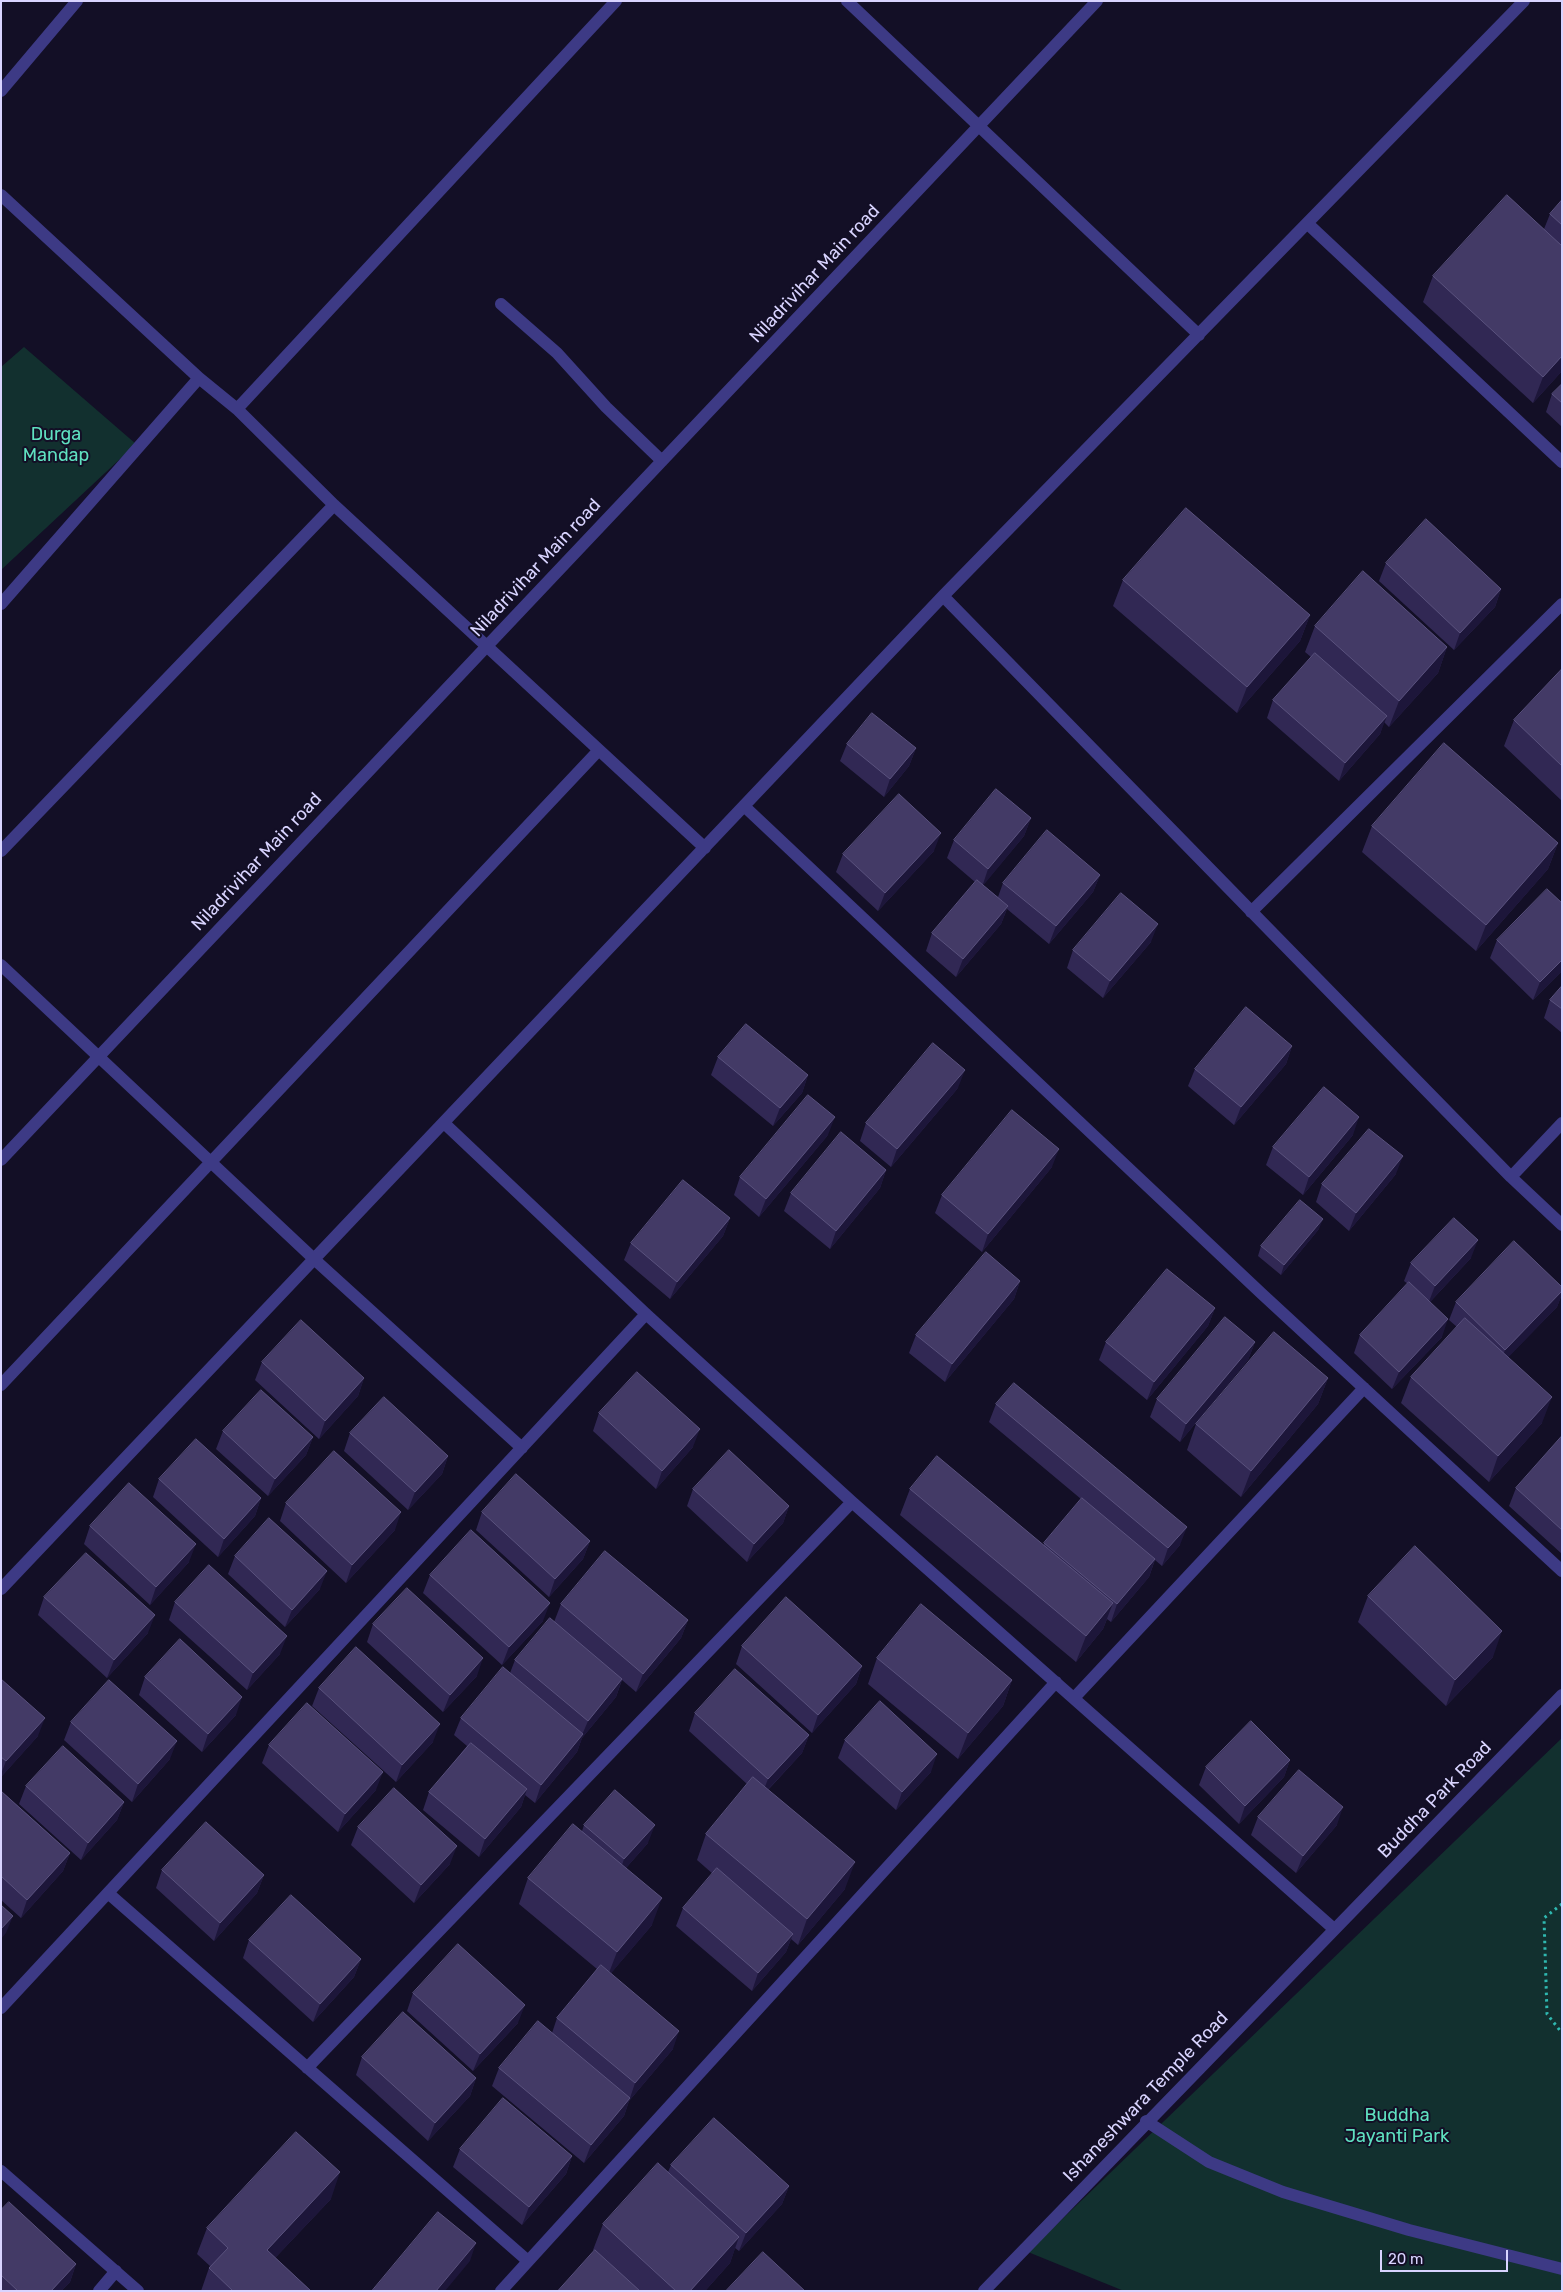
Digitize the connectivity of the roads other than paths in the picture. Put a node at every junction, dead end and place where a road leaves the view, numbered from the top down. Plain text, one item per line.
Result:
1 (77, 1) edge
2 (616, 1) edge
3 (847, 1) edge
4 (1097, 1) edge
5 (1524, 1) edge
6 (1, 91) edge
7 (979, 126) junction
8 (1, 195) edge
9 (1308, 224) junction
10 (501, 304) dead end
11 (1199, 335) junction
12 (199, 378) junction
13 (237, 409) junction
14 (662, 461) junction
15 (1562, 462) edge
16 (334, 505) junction
17 (943, 596) junction
18 (1, 604) edge
19 (1562, 604) edge
20 (486, 646) junction
21 (599, 750) junction
22 (744, 806) junction
23 (705, 848) junction
24 (1, 851) edge
25 (1251, 912) junction
26 (1, 965) edge
27 (99, 1055) junction
28 (444, 1123) junction
29 (1562, 1123) edge
30 (1, 1160) edge
31 (212, 1162) junction
32 (1511, 1177) junction
33 (1562, 1225) edge
34 (314, 1259) junction
35 (646, 1314) junction
36 (1, 1385) edge
37 (1364, 1388) junction
38 (522, 1448) junction
39 (852, 1502) junction
40 (1562, 1571) edge
41 (1, 1589) edge
42 (1056, 1682) junction
43 (1562, 1695) edge
44 (1074, 1698) junction
45 (108, 1893) junction
46 (1334, 1929) junction
47 (1, 2008) edge
48 (308, 2068) junction
49 (1146, 2121) junction
50 (1, 2171) edge
51 (528, 2262) junction
52 (1562, 2269) edge
53 (116, 2272) junction
54 (98, 2291) edge
55 (138, 2291) edge
56 (501, 2291) edge
57 (984, 2291) edge

1 - 6 street
2 - 13 street
3 - 7 street
4 - 7 street, Niladrivihar Main road
5 - 9 street
7 - 11 street
7 - 14 street, Niladrivihar Main road
8 - 12 street
9 - 11 street
9 - 15 street
10 - 14 street
11 - 17 street
12 - 13 street
12 - 18 street
13 - 16 street
14 - 20 street, Niladrivihar Main road
16 - 20 street
16 - 24 street
17 - 22 street
17 - 25 street
19 - 25 street
20 - 21 street
20 - 27 street, Niladrivihar Main road
21 - 23 street
21 - 31 street
22 - 23 street
22 - 37 street
23 - 28 street
25 - 32 street
26 - 27 street
27 - 30 street, Niladrivihar Main road
27 - 31 street
28 - 34 street
28 - 35 street
29 - 32 street
31 - 34 street
31 - 36 street
32 - 33 street
34 - 38 street
34 - 41 street
35 - 38 street
35 - 39 street
37 - 40 street
37 - 44 street
38 - 45 street
39 - 42 street
39 - 48 street
42 - 44 street
42 - 51 street
43 - 46 street, Buddha Park Road
44 - 46 street
45 - 47 street
45 - 48 street
46 - 49 street, Ishaneshwara Temple Road
48 - 51 street
49 - 52 street
49 - 57 street, Ishaneshwara Temple Road
50 - 53 street
51 - 56 street
53 - 54 street
53 - 55 street

